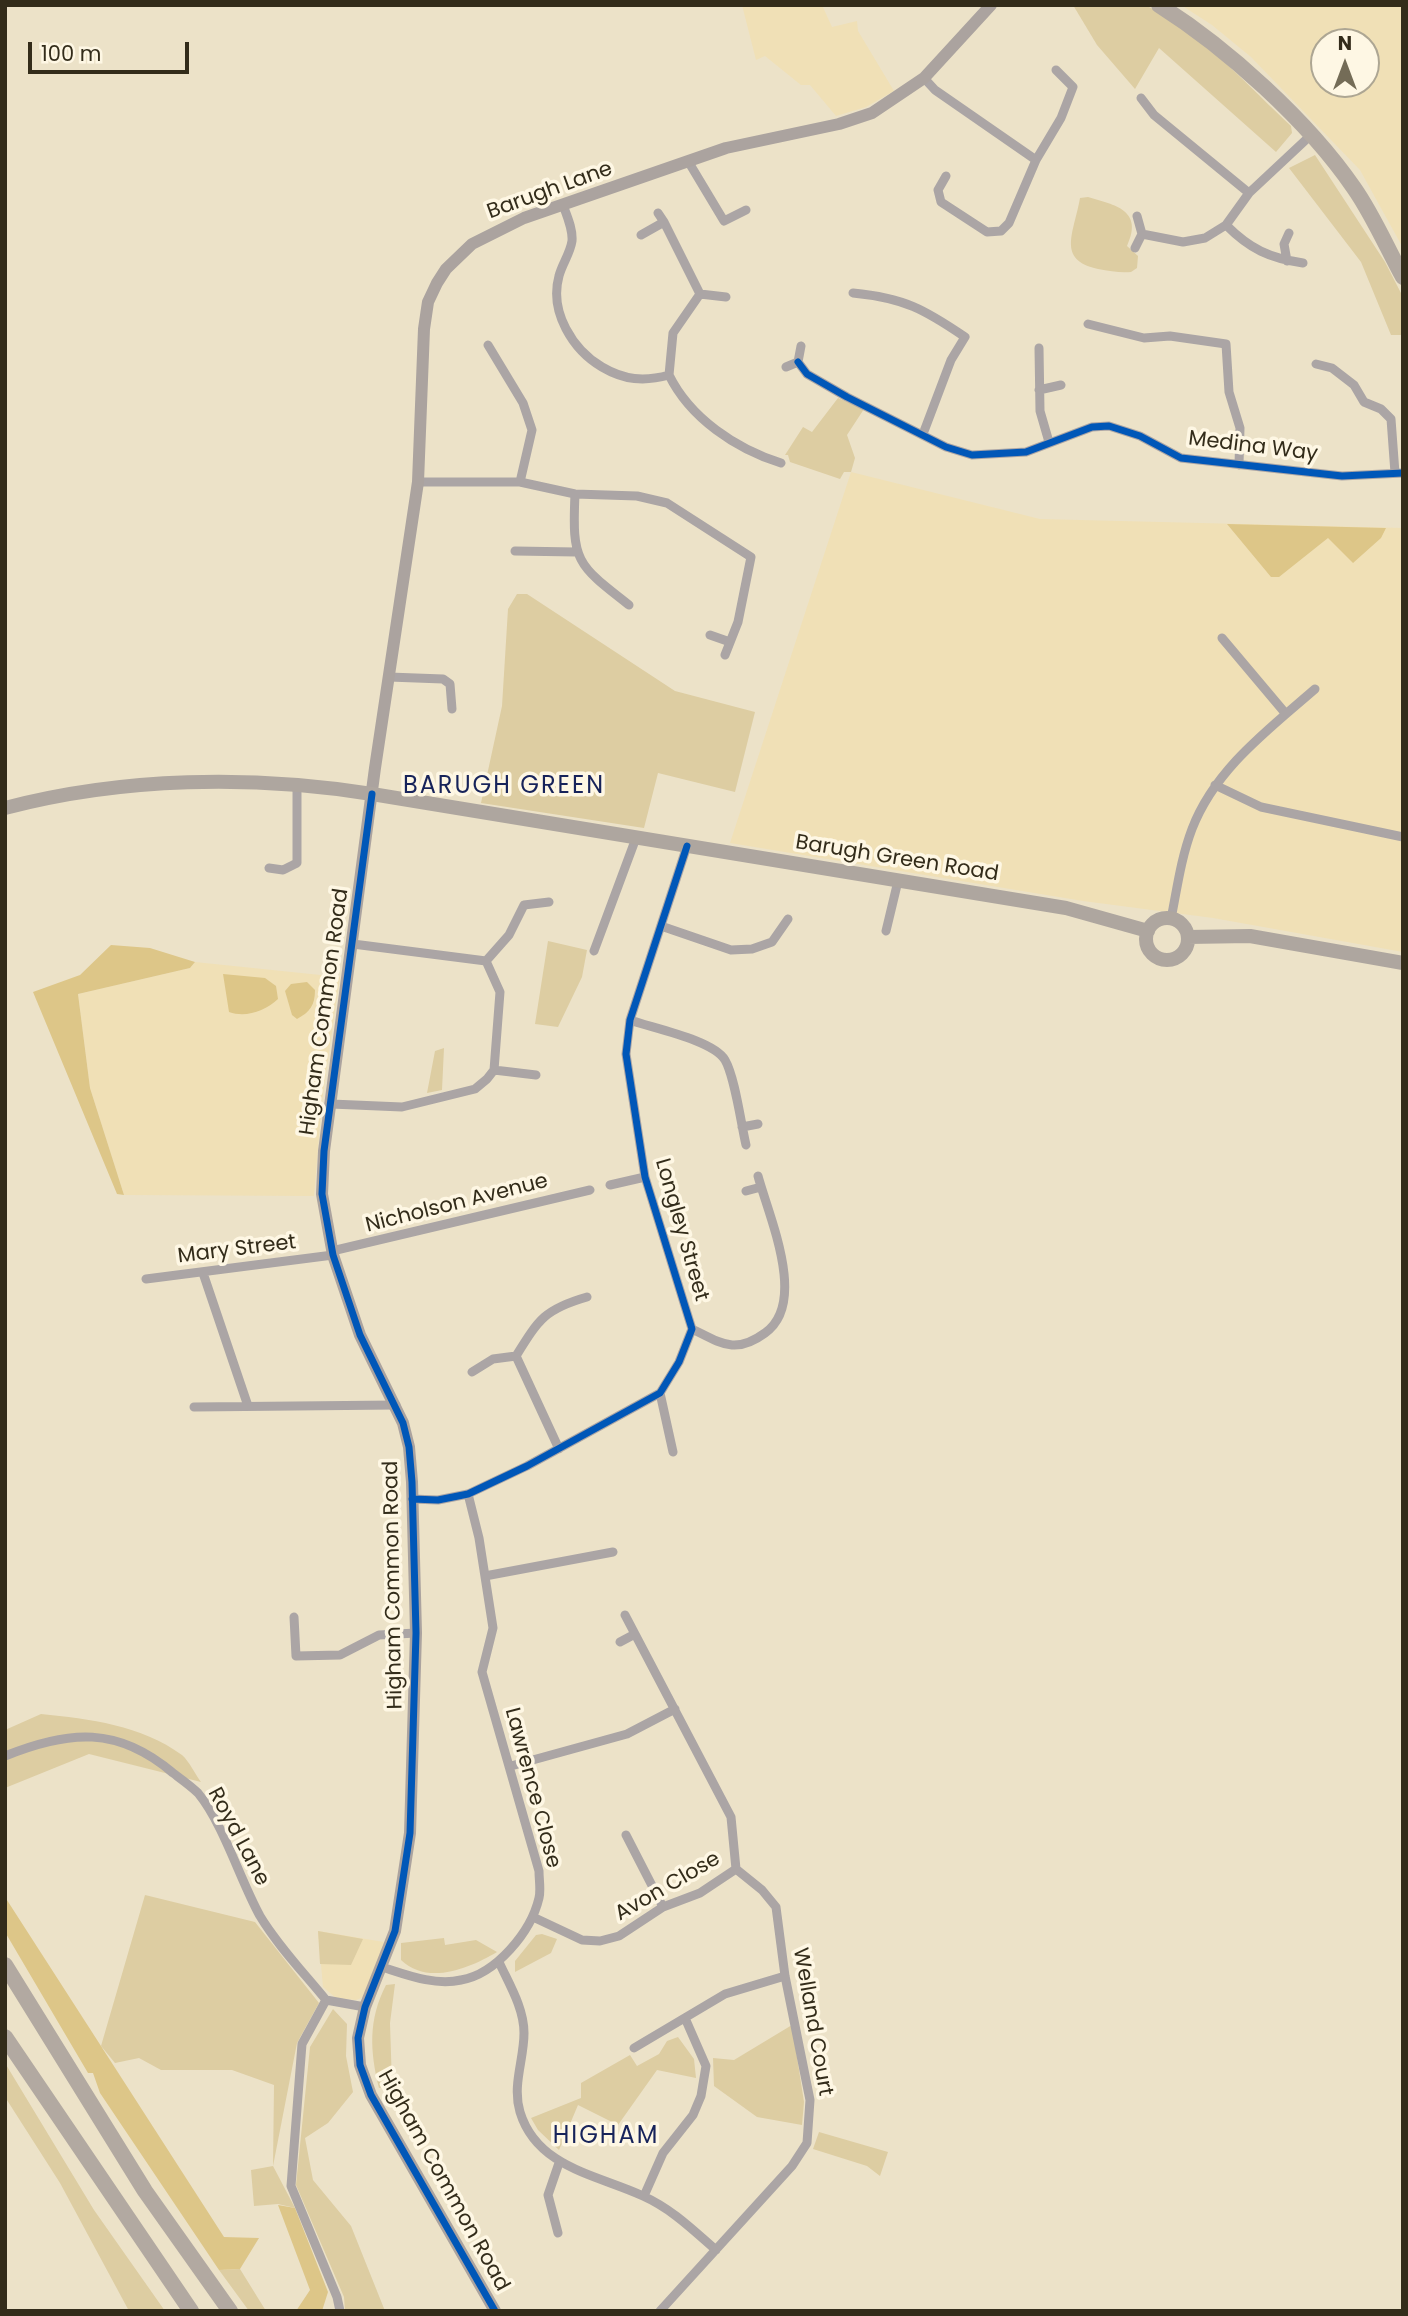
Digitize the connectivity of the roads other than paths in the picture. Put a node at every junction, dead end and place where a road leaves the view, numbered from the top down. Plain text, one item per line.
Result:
1 (991, 5) edge
2 (1159, 5) edge
3 (1056, 70) dead end
4 (924, 78) junction
5 (1141, 98) dead end
6 (1311, 135) junction
7 (688, 160) junction
8 (1036, 160) junction
9 (946, 176) dead end
10 (1250, 193) junction
11 (563, 205) junction
12 (746, 210) dead end
13 (658, 213) dead end
14 (1137, 216) dead end
15 (664, 222) junction
16 (1226, 225) junction
17 (1289, 233) dead end
18 (1142, 234) junction
19 (641, 235) dead end
20 (1135, 248) dead end
21 (1287, 261) junction
22 (1303, 263) dead end
23 (1403, 277) edge
24 (853, 293) dead end
25 (700, 294) junction
26 (726, 297) dead end
27 (1088, 324) dead end
28 (488, 345) dead end
29 (801, 346) dead end
30 (1039, 348) dead end
31 (798, 362) junction
32 (1316, 364) dead end
33 (786, 367) dead end
34 (669, 375) junction
35 (1060, 385) dead end
36 (1039, 390) junction
37 (923, 434) junction
38 (1049, 442) junction
39 (781, 463) dead end
40 (1239, 465) junction
41 (1399, 473) edge
42 (418, 482) junction
43 (520, 482) junction
44 (575, 494) junction
45 (515, 551) dead end
46 (576, 552) junction
47 (629, 605) dead end
48 (710, 635) dead end
49 (1222, 638) dead end
50 (730, 642) junction
51 (724, 655) dead end
52 (389, 677) junction
53 (1315, 689) dead end
54 (452, 709) dead end
55 (1286, 714) junction
56 (297, 785) junction
57 (1215, 785) junction
58 (372, 794) junction
59 (5, 808) edge
60 (1403, 837) edge
61 (636, 838) junction
62 (687, 846) junction
63 (269, 868) dead end
64 (898, 881) junction
65 (549, 901) dead end
66 (788, 919) dead end
67 (1171, 919) junction
68 (661, 926) junction
69 (886, 931) dead end
70 (1148, 931) junction
71 (1188, 937) junction
72 (353, 944) junction
73 (594, 951) dead end
74 (486, 961) junction
75 (1403, 963) edge
76 (630, 1020) junction
77 (494, 1070) junction
78 (536, 1075) dead end
79 (331, 1104) junction
80 (758, 1124) dead end
81 (742, 1127) junction
82 (746, 1145) dead end
83 (758, 1176) dead end
84 (645, 1177) junction
85 (610, 1185) dead end
86 (761, 1187) junction
87 (590, 1190) dead end
88 (746, 1191) dead end
89 (333, 1253) junction
90 (204, 1273) junction
91 (146, 1279) dead end
92 (587, 1297) dead end
93 (691, 1329) junction
94 (516, 1356) junction
95 (472, 1372) dead end
96 (660, 1393) junction
97 (396, 1405) junction
98 (194, 1406) dead end
99 (248, 1406) junction
100 (559, 1449) junction
101 (673, 1452) dead end
102 (468, 1494) junction
103 (412, 1499) junction
104 (613, 1552) dead end
105 (485, 1576) junction
106 (625, 1615) dead end
107 (294, 1617) dead end
108 (416, 1633) junction
109 (635, 1633) junction
110 (620, 1642) dead end
111 (675, 1709) junction
112 (5, 1756) edge
113 (511, 1766) junction
114 (626, 1835) dead end
115 (736, 1869) junction
116 (663, 1907) junction
117 (533, 1917) junction
118 (499, 1962) junction
119 (5, 1965) edge
120 (382, 1967) junction
121 (785, 1976) junction
122 (326, 2000) junction
123 (365, 2007) junction
124 (685, 2018) junction
125 (5, 2036) edge
126 (634, 2048) dead end
127 (559, 2163) junction
128 (644, 2196) junction
129 (558, 2233) dead end
130 (716, 2250) junction
131 (191, 2311) edge
132 (230, 2311) edge
133 (340, 2311) edge
134 (495, 2311) edge
135 (660, 2311) edge

1 - 4 street, Barugh Lane
2 - 6 highway
3 - 8 street
4 - 7 street, Barugh Lane
4 - 8 street
5 - 10 street
6 - 10 street
6 - 23 highway
7 - 11 street, Barugh Lane
7 - 12 street
8 - 9 street
10 - 16 street
11 - 34 street
11 - 42 street, Barugh Lane
13 - 15 street
14 - 18 street
15 - 19 street
15 - 25 street
16 - 18 street
16 - 21 street
17 - 21 street
18 - 20 street
21 - 22 street
24 - 37 street
25 - 26 street
25 - 34 street
27 - 40 street
28 - 43 street
29 - 31 street
30 - 36 street
31 - 33 street
31 - 37 street, Medina Way
32 - 41 street
34 - 39 street
35 - 36 street
36 - 38 street
37 - 38 street, Medina Way
38 - 40 street, Medina Way
40 - 41 street, Medina Way
42 - 43 street
42 - 52 street, Barugh Lane
43 - 44 street
44 - 46 street
44 - 50 street
45 - 46 street
46 - 47 street
48 - 50 street
49 - 55 street
50 - 51 street
52 - 54 street
52 - 58 street, Barugh Lane
53 - 55 street
55 - 57 street
56 - 58 main road, Barugh Green Road
56 - 59 main road, Barugh Green Road
56 - 63 street
57 - 60 street
57 - 67 street
58 - 61 main road, Barugh Green Road
58 - 72 street, Higham Common Road
61 - 62 main road, Barugh Green Road
61 - 73 street
62 - 64 main road, Barugh Green Road
62 - 68 street, Longley Street
64 - 69 street
64 - 70 main road, Barugh Green Road
65 - 74 street
66 - 68 street
67 - 70 main road
67 - 71 main road
68 - 76 street, Longley Street
70 - 71 main road
71 - 75 main road
72 - 74 street
72 - 79 street, Higham Common Road
74 - 77 street
76 - 81 street
76 - 84 street, Longley Street
77 - 78 street
77 - 79 street
79 - 89 street, Higham Common Road
80 - 81 street
81 - 82 street
83 - 86 street
84 - 85 street, Longley Street
84 - 93 street, Longley Street
86 - 88 street
86 - 93 street
87 - 89 street, Nicholson Avenue
89 - 90 street, Mary Street
89 - 97 street, Higham Common Road
90 - 91 street, Mary Street
90 - 99 street
92 - 94 street
93 - 96 street, Longley Street
94 - 95 street
94 - 100 street
96 - 100 street, Longley Street
96 - 101 street
97 - 99 street
97 - 103 street, Higham Common Road
98 - 99 street
100 - 102 street, Longley Street
102 - 103 street, Longley Street
102 - 105 street, Lawrence Close
103 - 108 street, Higham Common Road
104 - 105 street
105 - 113 street, Lawrence Close
106 - 109 street, Avon Close
107 - 108 street
108 - 120 street, Higham Common Road
109 - 110 street
109 - 111 street, Avon Close
111 - 113 street
111 - 115 street, Avon Close
112 - 122 street, Royd Lane
113 - 117 street, Lawrence Close
114 - 116 street
115 - 116 street, Avon Close
115 - 121 street, Welland Court
116 - 117 street, Avon Close
117 - 118 street, Lawrence Close
118 - 120 street, Lawrence Close
118 - 127 street
119 - 132 highway
120 - 123 street, Higham Common Road
121 - 124 street
121 - 130 street, Welland Court
122 - 123 street
122 - 133 street
123 - 134 street, Higham Common Road
124 - 126 street
124 - 128 street
125 - 131 highway
127 - 128 street
127 - 129 street
128 - 130 street
130 - 135 street, Welland Court

